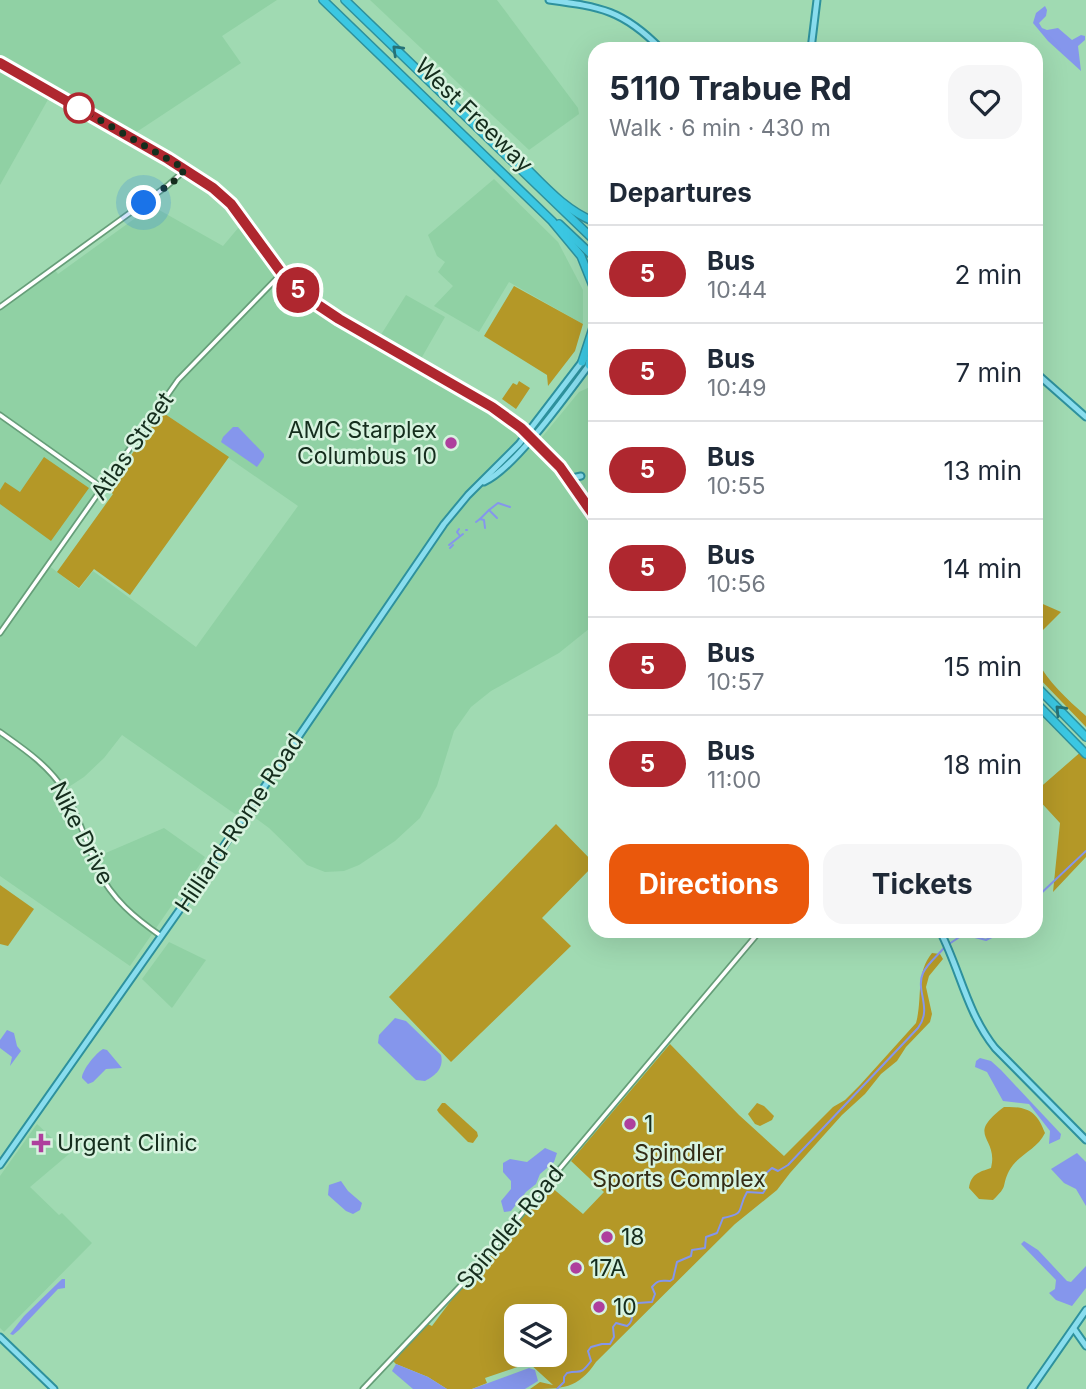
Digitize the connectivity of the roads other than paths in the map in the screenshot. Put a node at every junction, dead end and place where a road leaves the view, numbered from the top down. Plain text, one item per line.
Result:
1 (325, 0) edge
2 (345, 0) edge
3 (549, 0) edge
4 (817, 0) edge
5 (653, 42) edge
6 (812, 42) edge
7 (0, 63) edge
8 (481, 131) junction
9 (185, 169) junction
10 (588, 218) edge
11 (588, 233) edge
12 (588, 250) edge
13 (282, 273) junction
14 (588, 274) edge
15 (0, 307) edge
16 (377, 341) joint
17 (384, 346) joint
18 (588, 367) edge
19 (1043, 379) edge
20 (0, 415) edge
21 (1086, 417) edge
22 (530, 435) junction
23 (568, 476) junction
24 (103, 488) junction
25 (576, 488) junction
26 (588, 506) edge
27 (0, 633) edge
28 (1043, 693) edge
29 (1043, 710) edge
30 (0, 732) edge
31 (1086, 737) edge
32 (1086, 754) edge
33 (161, 936) junction
34 (755, 938) edge
35 (943, 938) edge
36 (1086, 1140) edge
37 (0, 1165) edge
38 (1086, 1310) edge
39 (1074, 1329) junction
40 (0, 1337) edge
41 (1086, 1346) edge
42 (54, 1389) edge
43 (363, 1389) edge
44 (1031, 1389) edge

1 - 12 highway, West Freeway
1 - 14 highway
8 -> 2 highway, West Freeway
3 - 5 main road
4 - 6 main road
7 - 9 main road
8 - 10 highway
8 - 11 highway, West Freeway
9 - 13 main road
9 - 15 street
13 - 16 main road
13 - 24 street, Atlas Street
16 - 17 street
17 - 22 main road
18 - 22 main road, Hilliard-Rome Road
19 - 21 main road
20 - 24 street
22 - 23 main road
22 - 33 main road, Hilliard-Rome Road
23 - 25 main road
23 - 25 main road
24 - 27 street, Atlas Street
25 - 26 main road
31 -> 28 highway
29 - 32 highway
30 - 33 street, Nike Drive
33 - 37 main road, Hilliard-Rome Road
34 - 43 street, Spindler Road
35 - 36 main road
38 - 39 main road
39 - 41 main road
39 - 44 main road
40 - 42 main road

